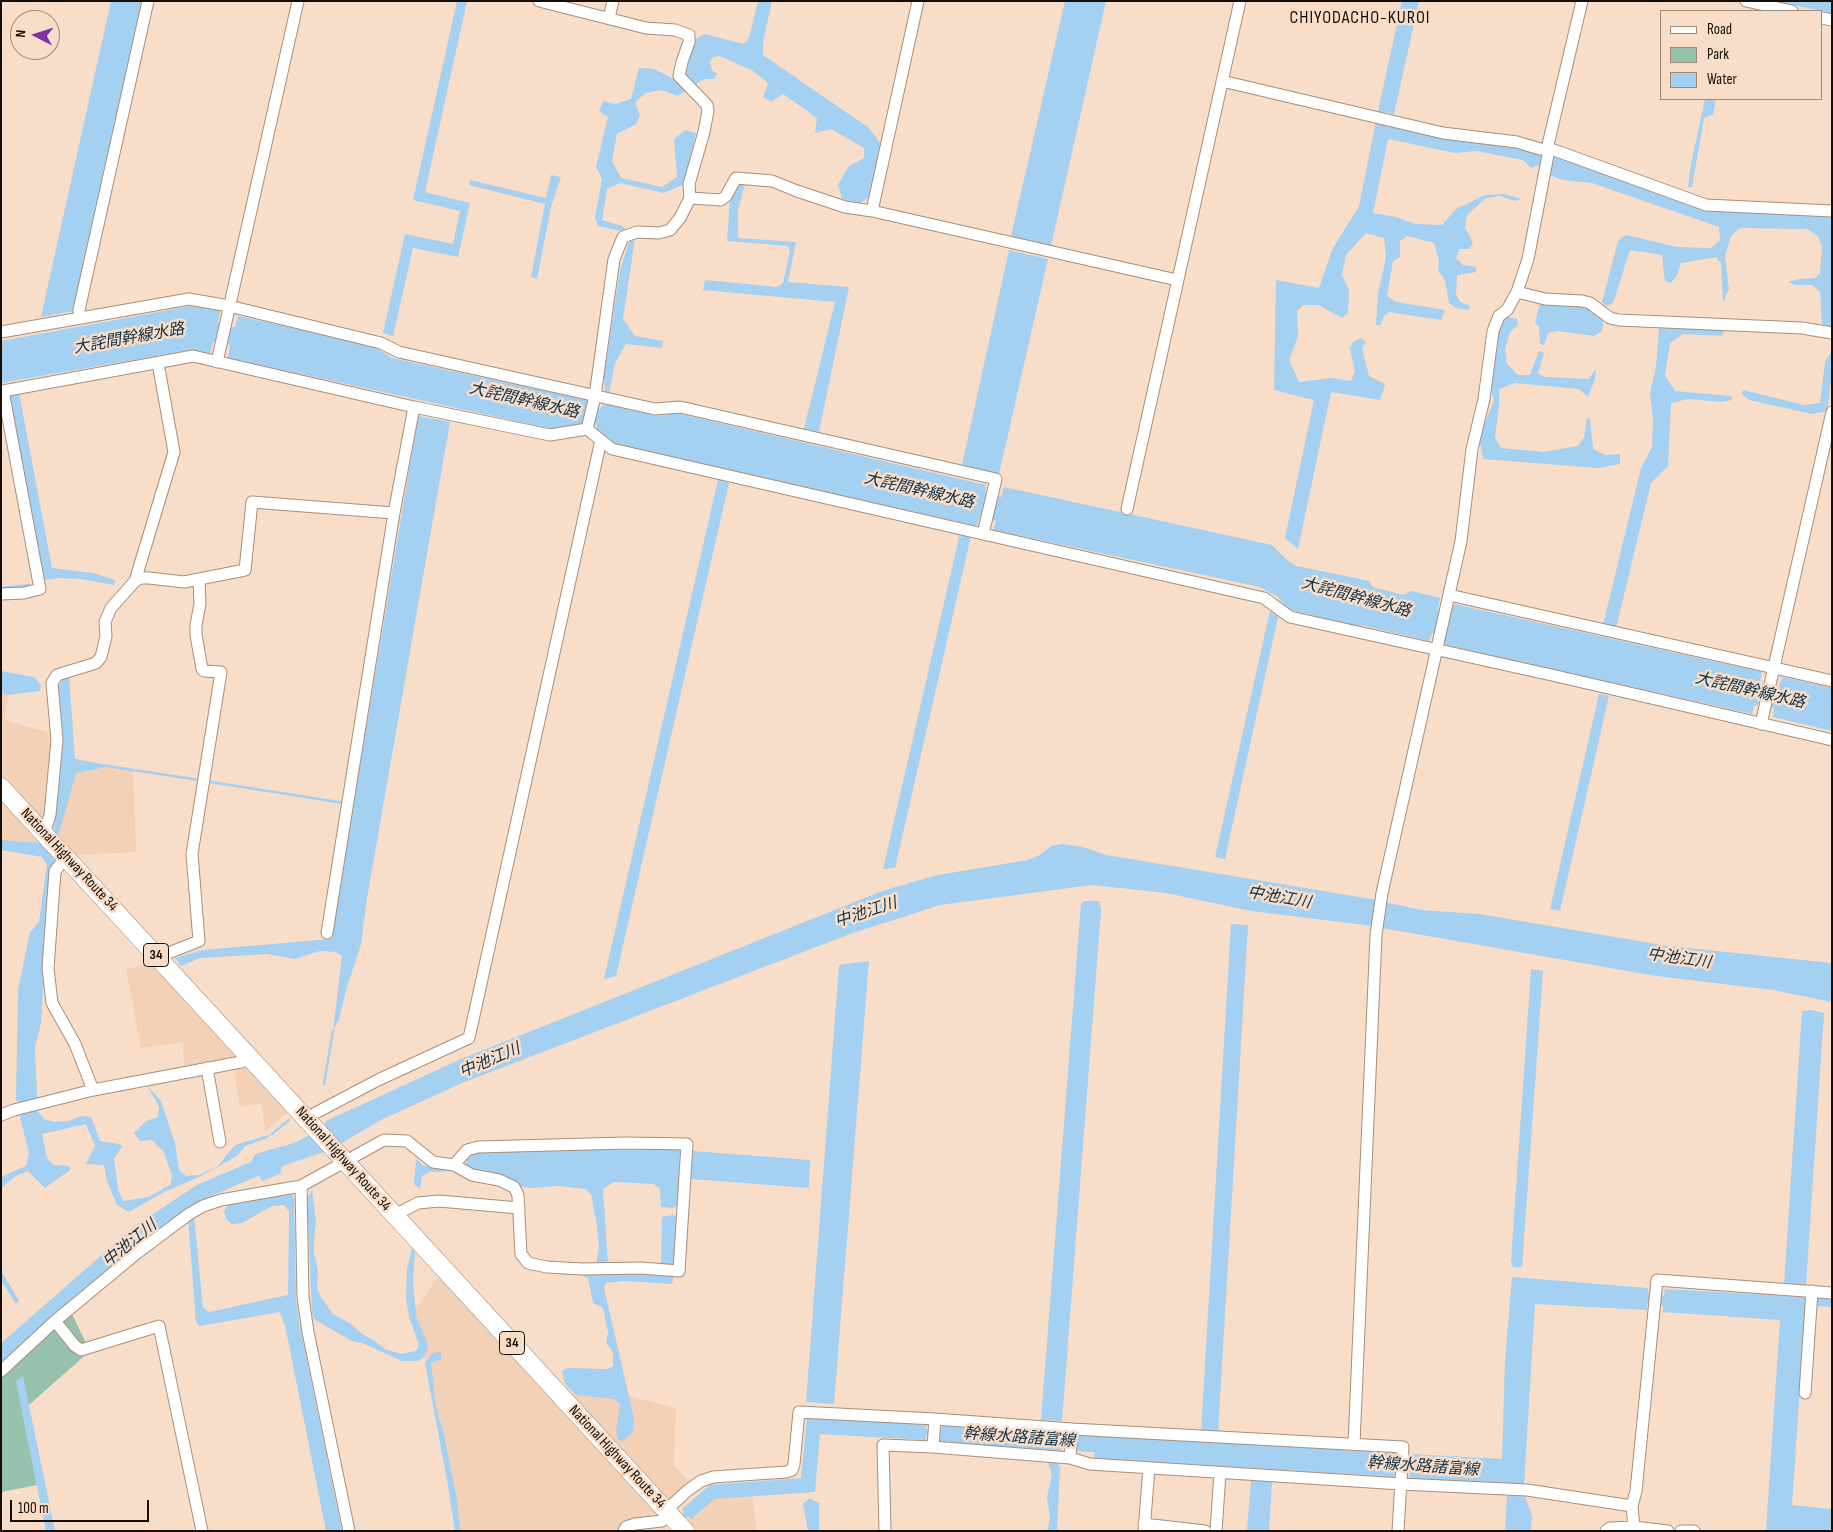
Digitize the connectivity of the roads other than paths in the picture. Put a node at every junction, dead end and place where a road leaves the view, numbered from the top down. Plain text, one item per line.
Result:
1 (148, 1) edge
2 (298, 1) edge
3 (539, 1) edge
4 (613, 1) edge
5 (918, 1) edge
6 (1240, 1) edge
7 (1582, 1) edge
8 (1746, 1) edge
9 (1787, 10) edge
10 (609, 18) junction
11 (1222, 81) junction
12 (1548, 152) junction
13 (690, 198) junction
14 (872, 211) junction
15 (1832, 211) edge
16 (1177, 280) junction
17 (1517, 292) junction
18 (230, 306) junction
19 (80, 318) junction
20 (1, 332) edge
21 (1832, 333) edge
22 (217, 362) junction
23 (158, 363) junction
24 (2, 391) edge
25 (594, 400) junction
26 (414, 407) junction
27 (1832, 412) edge
28 (587, 429) junction
29 (601, 440) junction
30 (1127, 509) dead end
31 (394, 513) junction
32 (983, 534) junction
33 (198, 580) junction
34 (135, 581) junction
35 (1, 594) edge
36 (1449, 595) junction
37 (1436, 649) junction
38 (1773, 668) junction
39 (1832, 681) edge
40 (1761, 724) junction
41 (1832, 740) edge
42 (1, 786) edge
43 (44, 833) junction
44 (66, 857) junction
45 (327, 933) dead end
46 (158, 957) junction
47 (252, 1058) junction
48 (207, 1068) junction
49 (92, 1090) junction
50 (1, 1115) edge
51 (308, 1121) junction
52 (220, 1142) dead end
53 (342, 1158) junction
54 (454, 1165) junction
55 (301, 1186) junction
56 (519, 1208) junction
57 (395, 1215) junction
58 (1812, 1291) junction
59 (1832, 1292) edge
60 (55, 1321) junction
61 (1, 1371) edge
62 (1805, 1394) dead end
63 (934, 1433) junction
64 (1071, 1443) junction
65 (1354, 1444) junction
66 (1149, 1468) junction
67 (1220, 1473) junction
68 (1401, 1484) junction
69 (1632, 1506) junction
70 (668, 1512) junction
71 (1144, 1527) edge
72 (1634, 1527) junction
73 (202, 1531) edge
74 (349, 1531) edge
75 (624, 1531) edge
76 (685, 1531) edge
77 (885, 1531) edge
78 (1205, 1531) edge
79 (1216, 1531) edge
80 (1398, 1531) edge
81 (1606, 1531) edge
82 (1668, 1531) edge
83 (1681, 1531) edge
84 (1694, 1531) edge

1 - 19 street
2 - 18 street
3 - 10 street
4 - 10 street
5 - 14 street
6 - 11 street
7 - 12 street
8 - 9 street
10 - 13 street
11 - 12 street
11 - 16 street
12 - 15 street
12 - 17 street
13 - 14 street
13 - 25 street
14 - 16 street
16 - 30 street
17 - 21 street
17 - 36 street
18 - 19 street
18 - 22 street
18 - 25 street
19 - 20 street
22 - 23 street
22 - 26 street
23 - 24 street
23 - 34 street
24 - 35 street
25 - 28 street
25 - 32 street
26 - 28 street
26 - 31 street
27 - 38 street
28 - 29 street
29 - 32 street
29 - 51 street
31 - 33 street
31 - 45 street
32 - 37 street
33 - 34 street
33 - 46 street
34 - 43 street
36 - 37 street
36 - 38 street
37 - 40 street
37 - 65 street
38 - 39 street
38 - 40 street
40 - 41 street
42 - 43 highway, National Highway Route 34 / 34
43 - 44 highway, National Highway Route 34 / 34
44 - 46 highway, National Highway Route 34 / 34
44 - 49 street
46 - 47 highway, National Highway Route 34 / 34
47 - 48 street
47 - 51 highway, National Highway Route 34 / 34
48 - 49 street
48 - 52 street
49 - 50 street
51 - 53 highway, National Highway Route 34 / 34
53 - 54 street
53 - 55 street
53 - 57 highway, National Highway Route 34 / 34
54 - 56 street
54 - 56 street
55 - 60 street
55 - 74 street
56 - 57 street
57 - 70 highway, National Highway Route 34 / 34
58 - 59 street
58 - 62 street
58 - 69 street
60 - 61 street
60 - 73 street
63 - 64 street
63 - 64 street
63 - 70 street
63 - 77 street
64 - 65 street
64 - 66 street
65 - 68 street
66 - 67 street
66 - 71 street
67 - 68 street
67 - 79 street
68 - 69 street
68 - 80 street
69 - 72 street
70 - 75 street
70 - 76 highway, National Highway Route 34 / 34
71 - 78 street
72 - 81 street
72 - 82 street
83 - 84 street

